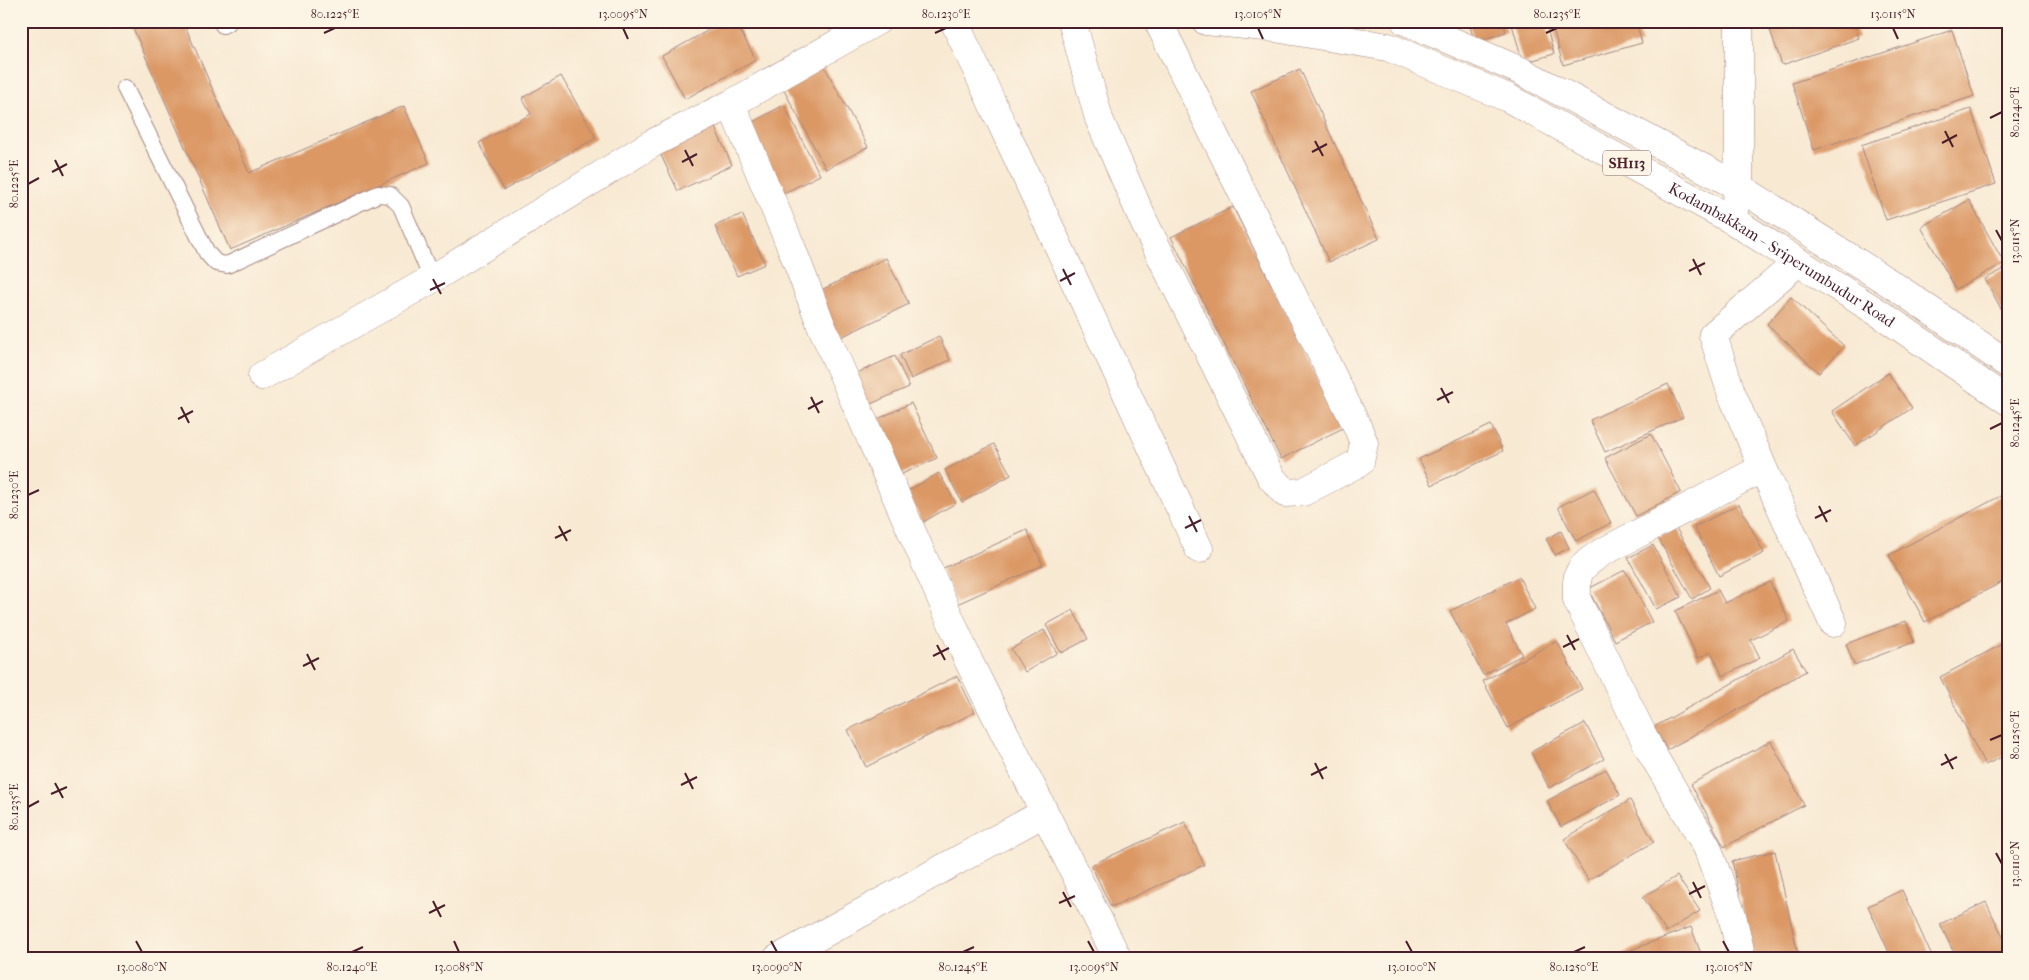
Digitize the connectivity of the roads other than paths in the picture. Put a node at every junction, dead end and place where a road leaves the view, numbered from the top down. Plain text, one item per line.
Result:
1 (877, 21) edge
2 (954, 21) edge
3 (1072, 21) edge
4 (1158, 21) edge
5 (1206, 21) edge
6 (1405, 21) edge
7 (1739, 21) edge
8 (1283, 25) edge
9 (125, 88) dead end
10 (731, 104) junction
11 (1739, 187) junction
12 (1732, 220) junction
13 (1798, 262) junction
14 (432, 279) junction
15 (2008, 364) edge
16 (262, 376) dead end
17 (2008, 401) edge
18 (1763, 468) junction
19 (1199, 548) dead end
20 (1833, 623) dead end
21 (1044, 813) junction
22 (777, 959) edge
23 (1118, 959) edge
24 (1742, 959) edge

1 - 10 street
2 - 19 street
3 - 4 street
5 - 8 street, Kodambakkam – Sriperumbudur Road / SH113
6 - 11 street, Kodambakkam – Sriperumbudur Road / SH113
7 - 11 street
8 - 12 street, Kodambakkam – Sriperumbudur Road / SH113
9 - 14 lane
10 - 14 street
10 - 21 street
11 - 12 street
11 - 15 street, Kodambakkam – Sriperumbudur Road / SH113
12 - 13 street, Kodambakkam – Sriperumbudur Road / SH113
13 - 17 street, Kodambakkam – Sriperumbudur Road / SH113
13 - 18 street
14 - 16 street
18 - 20 street
18 - 24 street
21 - 22 street
21 - 23 street

